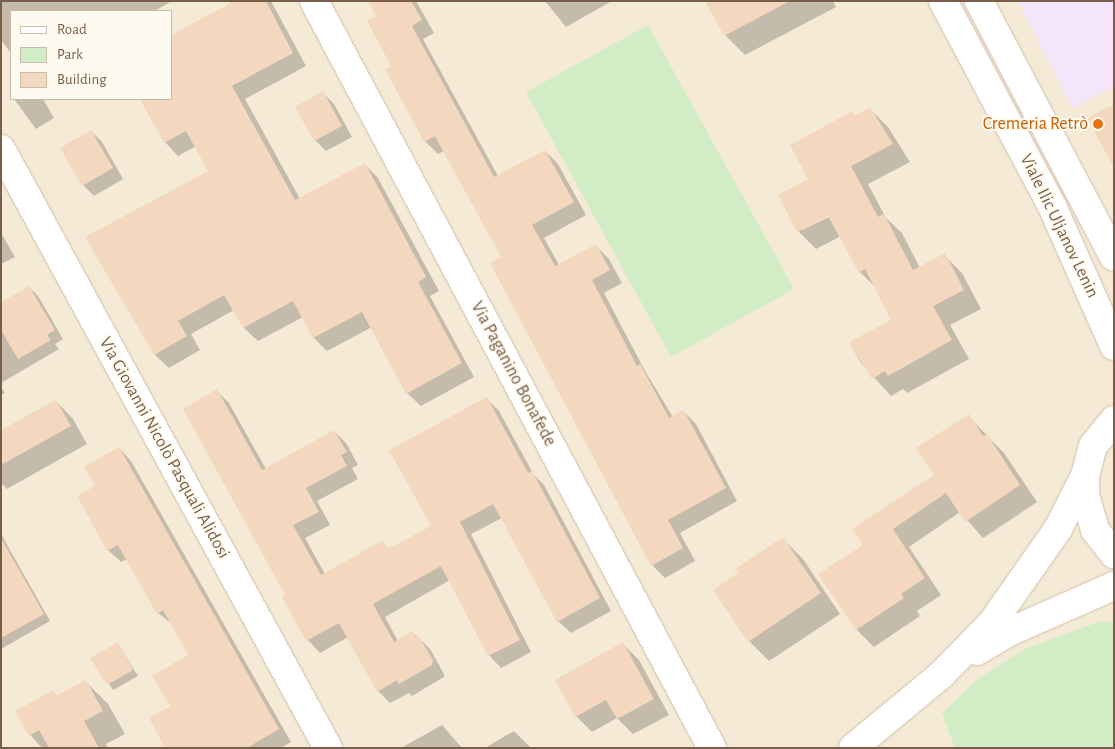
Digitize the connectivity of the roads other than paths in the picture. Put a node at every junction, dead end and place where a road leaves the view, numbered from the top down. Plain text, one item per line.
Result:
1 (314, 1) edge
2 (943, 1) edge
3 (979, 1) edge
4 (1, 149) edge
5 (1114, 257) edge
6 (1114, 346) edge
7 (1114, 420) edge
8 (1085, 476) junction
9 (1114, 554) edge
10 (1114, 586) edge
11 (942, 674) junction
12 (328, 748) edge
13 (712, 748) edge
14 (853, 748) edge

1 - 13 street, Via Paganino Bonafede
2 - 6 street, Viale Ilic Uljanov Lenin
3 - 5 street, Viale Ilic Uljanov Lenin
4 - 12 street, Via Giovanni Nicolò Pasquali Alidosi
7 - 8 street
8 - 9 street
8 - 11 street
10 - 11 street
11 - 14 street

